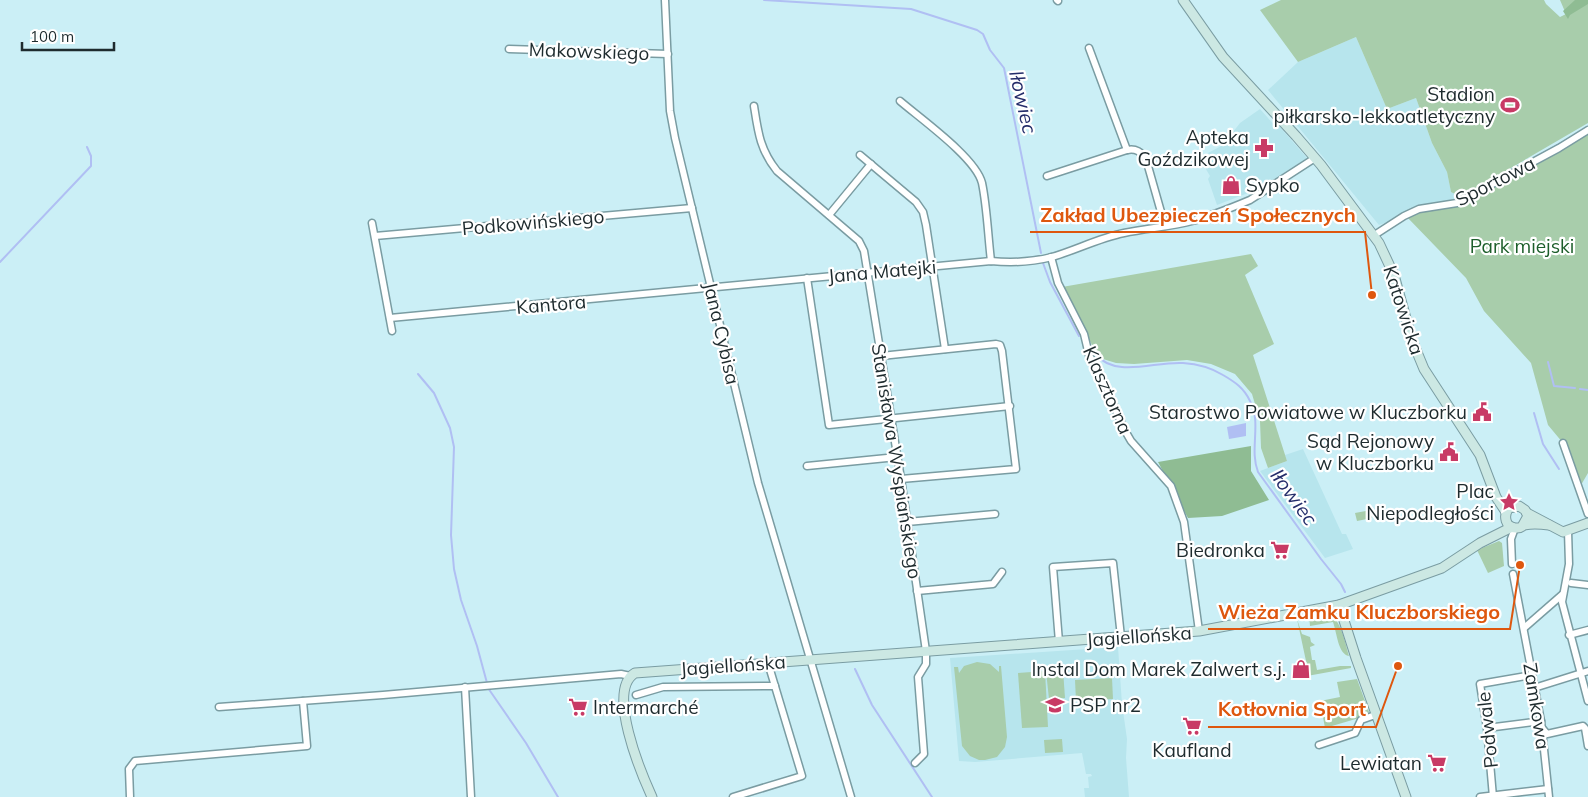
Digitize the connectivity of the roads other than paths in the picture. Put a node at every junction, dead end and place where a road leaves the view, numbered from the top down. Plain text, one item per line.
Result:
1 (665, 0) edge
2 (1183, 0) edge
3 (1090, 48) dead end
4 (509, 49) dead end
5 (668, 54) junction
6 (900, 101) dead end
7 (754, 106) dead end
8 (1588, 130) edge
9 (1127, 150) junction
10 (860, 156) dead end
11 (1315, 158) junction
12 (871, 164) junction
13 (1047, 176) dead end
14 (692, 208) junction
15 (829, 214) junction
16 (372, 224) dead end
17 (1165, 226) junction
18 (375, 236) junction
19 (1373, 236) junction
20 (1051, 257) junction
21 (991, 260) junction
22 (932, 266) junction
23 (867, 271) junction
24 (807, 278) junction
25 (712, 289) junction
26 (390, 318) junction
27 (392, 331) dead end
28 (944, 349) junction
29 (881, 356) junction
30 (1010, 406) junction
31 (891, 418) junction
32 (1563, 443) dead end
33 (897, 457) junction
34 (806, 466) dead end
35 (901, 478) junction
36 (1527, 513) junction
37 (995, 514) dead end
38 (1588, 514) edge
39 (1512, 520) junction
40 (907, 522) junction
41 (1588, 523) edge
42 (1549, 525) junction
43 (1568, 531) junction
44 (1512, 564) dead end
45 (1002, 572) dead end
46 (1513, 574) dead end
47 (1571, 583) dead end
48 (1588, 585) edge
49 (917, 591) junction
50 (1563, 594) junction
51 (1339, 605) junction
52 (1524, 628) junction
53 (1588, 630) edge
54 (1199, 631) junction
55 (1569, 635) junction
56 (1121, 637) junction
57 (1059, 642) junction
58 (926, 651) junction
59 (809, 660) junction
60 (768, 663) junction
61 (1588, 671) edge
62 (1580, 673) junction
63 (1532, 675) junction
64 (630, 676) junction
65 (776, 686) junction
66 (464, 687) junction
67 (1534, 688) junction
68 (636, 695) dead end
69 (303, 701) junction
70 (1588, 701) edge
71 (219, 707) dead end
72 (1378, 714) junction
73 (1541, 724) junction
74 (1487, 728) junction
75 (1319, 745) dead end
76 (1588, 746) edge
77 (915, 763) dead end
78 (1548, 787) junction
79 (1492, 796) edge
80 (130, 797) edge
81 (471, 797) edge
82 (652, 797) edge
83 (733, 797) edge
84 (850, 797) edge
85 (1406, 797) edge
86 (1480, 797) edge
87 (1549, 797) edge

1 - 5 street, Jana Cybisa
2 - 11 street, Katowicka
3 - 9 street
4 - 5 street, Makowskiego
5 - 14 street, Jana Cybisa
6 - 21 street
7 - 15 street, Stanisława Wyspiańskiego
8 - 19 street, Sportowa
9 - 13 street
9 - 17 street
10 - 12 street
11 - 17 street, Jana Matejki
11 - 19 street, Katowicka
12 - 15 street
12 - 22 street
14 - 18 street, Podkowińskiego
14 - 25 street, Jana Cybisa
15 - 23 street, Stanisława Wyspiańskiego
16 - 18 street
17 - 20 street, Jana Matejki
18 - 26 street
19 - 39 street, Katowicka
20 - 21 street, Jana Matejki
20 - 54 street, Klasztorna
21 - 22 street, Jana Matejki
22 - 23 street, Jana Matejki
22 - 28 street
23 - 24 street, Jana Matejki
23 - 29 street, Stanisława Wyspiańskiego
24 - 25 street, Jana Matejki
24 - 31 street
25 - 26 street, Kantora
25 - 59 street, Jana Cybisa
26 - 27 street
28 - 29 street
28 - 30 street
29 - 31 street, Stanisława Wyspiańskiego
30 - 31 street
30 - 35 street
31 - 33 street, Stanisława Wyspiańskiego
32 - 38 street
33 - 34 street
33 - 35 street, Stanisława Wyspiańskiego
35 - 40 street, Stanisława Wyspiańskiego
36 - 39 street
36 - 39 street
36 - 42 street
37 - 40 street
39 - 42 street
39 - 44 street
39 - 51 street, Jagiellońska
40 - 49 street, Stanisława Wyspiańskiego
41 - 43 street
42 - 43 street
43 - 50 street
45 - 49 street
46 - 52 street, Zamkowa
47 - 48 street
49 - 58 street, Stanisława Wyspiańskiego
50 - 52 street
50 - 55 street
51 - 54 street, Jagiellońska
51 - 72 street
52 - 63 street, Zamkowa
53 - 55 street
54 - 56 street, Jagiellońska
55 - 62 street
56 - 57 street, Jagiellońska
56 - 57 street
57 - 58 street, Jagiellońska
58 - 59 street, Jagiellońska
58 - 77 street
59 - 60 street, Jagiellońska
59 - 84 street, Jana Cybisa
60 - 64 street, Jagiellońska
60 - 65 street
61 - 62 street
62 - 67 street
62 - 70 street
63 - 67 street, Zamkowa
63 - 74 street, Podwale
64 - 66 street
64 - 82 street
65 - 68 street
65 - 83 street
66 - 69 street
66 - 81 street
67 - 73 street, Zamkowa
69 - 71 street
69 - 80 street
72 - 75 street
72 - 85 street
73 - 74 street
73 - 76 street
73 - 78 street, Zamkowa
74 - 79 street, Podwale
78 - 79 street
78 - 87 street, Zamkowa
79 - 86 street

